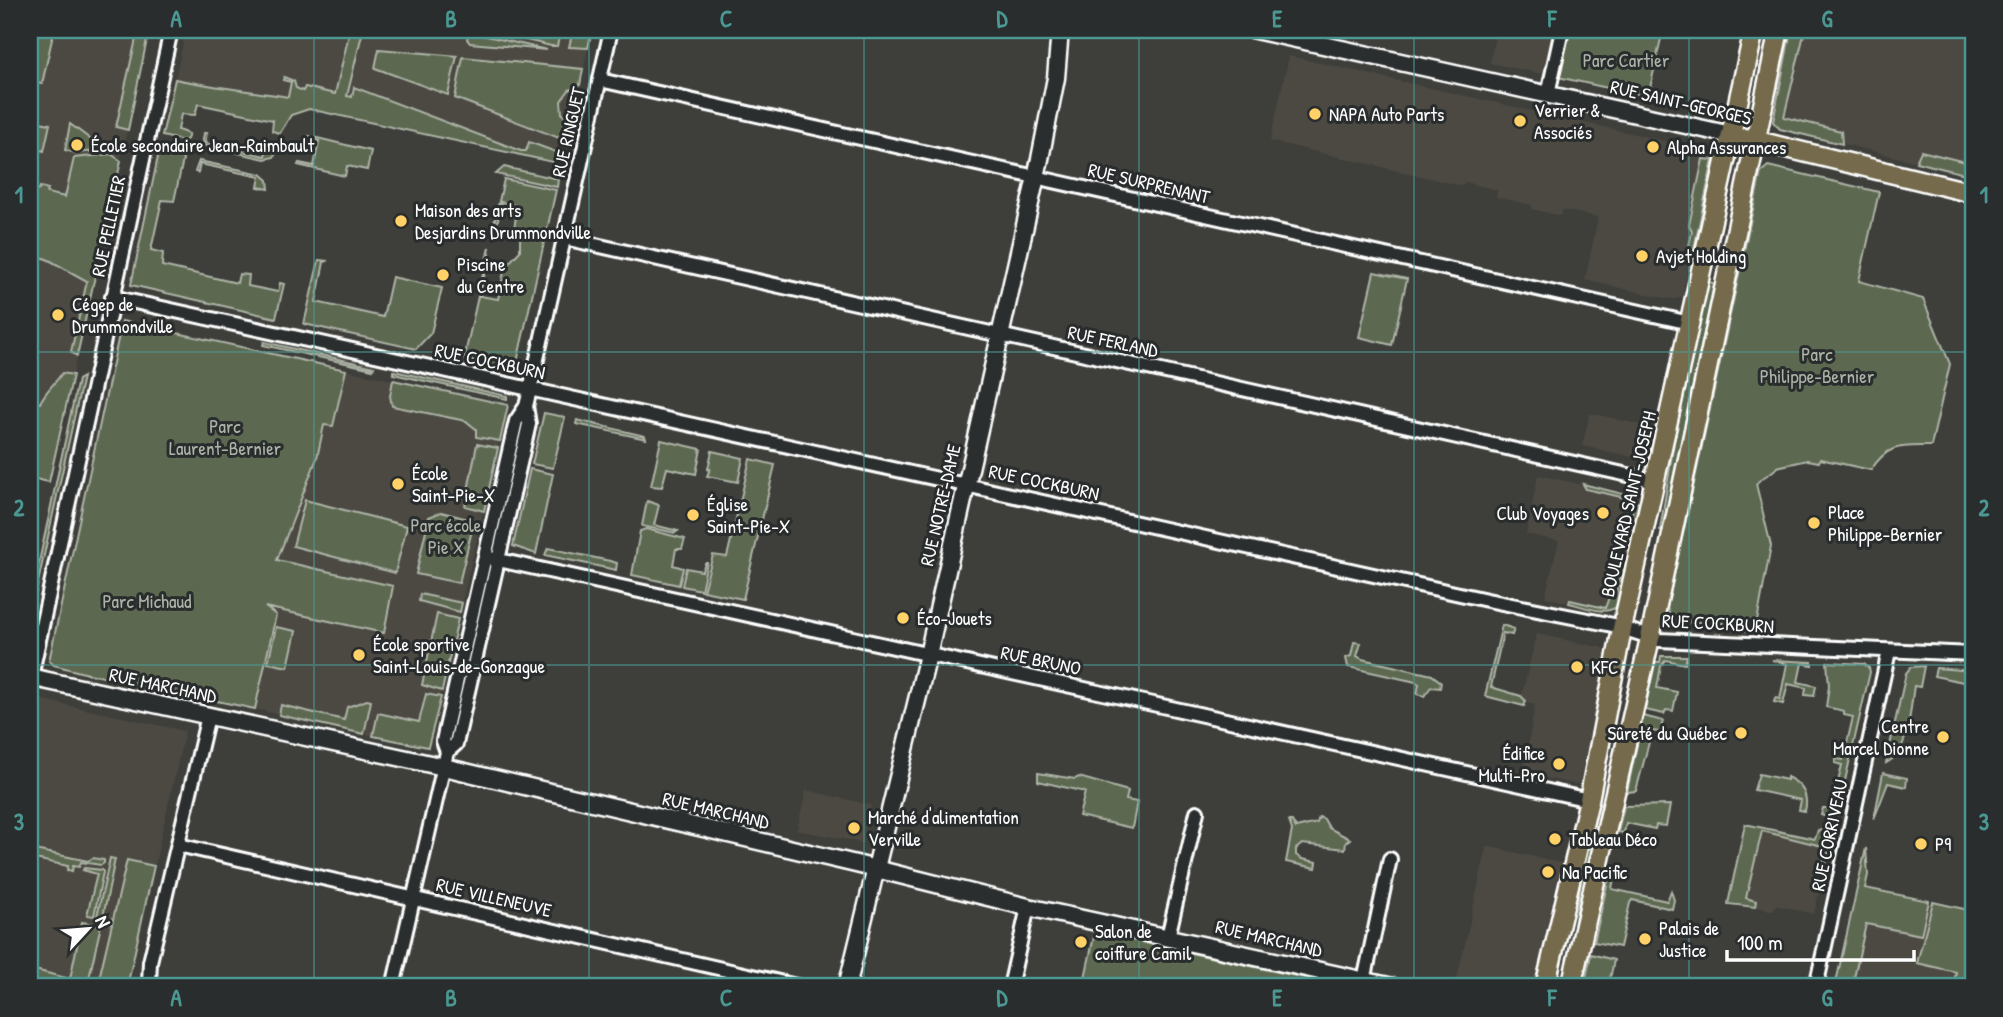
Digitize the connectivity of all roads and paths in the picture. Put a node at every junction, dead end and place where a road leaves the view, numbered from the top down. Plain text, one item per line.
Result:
1 (172, 30) edge
2 (611, 30) edge
3 (1060, 30) edge
4 (1255, 30) edge
5 (1562, 30) edge
6 (1754, 30) edge
7 (1779, 30) edge
8 (600, 80) junction
9 (1548, 94) junction
10 (1731, 135) junction
11 (1755, 141) junction
12 (1035, 178) junction
13 (1973, 193) edge
14 (564, 238) junction
15 (112, 297) junction
16 (1690, 323) junction
17 (1000, 335) junction
18 (530, 390) junction
19 (1655, 481) junction
20 (966, 485) junction
21 (491, 559) junction
22 (1622, 629) junction
23 (1650, 638) junction
24 (1889, 650) junction
25 (1973, 654) edge
26 (928, 656) junction
27 (30, 677) edge
28 (208, 716) junction
29 (445, 760) junction
30 (1589, 800) junction
31 (1197, 813) dead end
32 (178, 845) junction
33 (1390, 859) dead end
34 (877, 869) junction
35 (414, 898) junction
36 (1028, 907) junction
37 (1168, 937) junction
38 (1364, 981) junction
39 (154, 985) edge
40 (393, 987) edge
41 (801, 987) edge
42 (847, 987) edge
43 (1010, 987) edge
44 (1393, 987) edge
45 (1545, 987) edge
46 (1571, 987) edge
47 (1816, 987) edge

1 - 15 street, RUE PELLETIER
2 - 8 street, RUE RINGUET
3 - 12 street, RUE NOTRE-DAME
4 - 9 street, RUE SAINT-GEORGES
5 - 9 street
6 - 10 main road, BOULEVARD SAINT-JOSEPH
7 - 11 main road
8 - 12 street, RUE SURPRENANT
8 - 14 street, RUE RINGUET
9 - 10 street, RUE SAINT-GEORGES
10 - 11 main road, RUE SAINT-GEORGES
10 - 16 main road, BOULEVARD SAINT-JOSEPH
11 - 13 main road, RUE SAINT-GEORGES
11 - 23 main road
12 - 16 street, RUE SURPRENANT
12 - 17 street, RUE NOTRE-DAME
14 - 17 street, RUE FERLAND
14 - 18 street, RUE RINGUET
15 - 18 street, RUE COCKBURN
15 - 27 street, RUE PELLETIER
16 - 19 main road, BOULEVARD SAINT-JOSEPH
17 - 19 street, RUE FERLAND
17 - 20 street, RUE NOTRE-DAME
18 - 20 street, RUE COCKBURN
18 - 21 street, RUE RINGUET
19 - 22 main road, BOULEVARD SAINT-JOSEPH
20 - 22 street, RUE COCKBURN
20 - 26 street, RUE NOTRE-DAME
21 - 26 street, RUE BRUNO
21 - 29 street, RUE RINGUET
22 - 23 street, RUE COCKBURN
22 - 30 main road, BOULEVARD SAINT-JOSEPH
23 - 24 street, RUE COCKBURN
23 - 46 main road
24 - 25 street, RUE COCKBURN
24 - 47 street, RUE CORRIVEAU
26 - 30 street, RUE BRUNO
26 - 34 street, RUE NOTRE-DAME
27 - 28 street, RUE MARCHAND
28 - 29 street, RUE MARCHAND
28 - 32 street
29 - 34 street, RUE MARCHAND
29 - 35 street, RUE RINGUET
30 - 45 main road, BOULEVARD SAINT-JOSEPH
31 - 37 street
32 - 35 street, RUE VILLENEUVE
32 - 39 street
33 - 38 street
34 - 36 street, RUE MARCHAND
34 - 42 street, RUE NOTRE-DAME
35 - 40 street, RUE RINGUET
35 - 41 street, RUE VILLENEUVE
36 - 37 street, RUE MARCHAND
36 - 43 street
37 - 38 street, RUE MARCHAND
38 - 44 street, RUE MARCHAND

